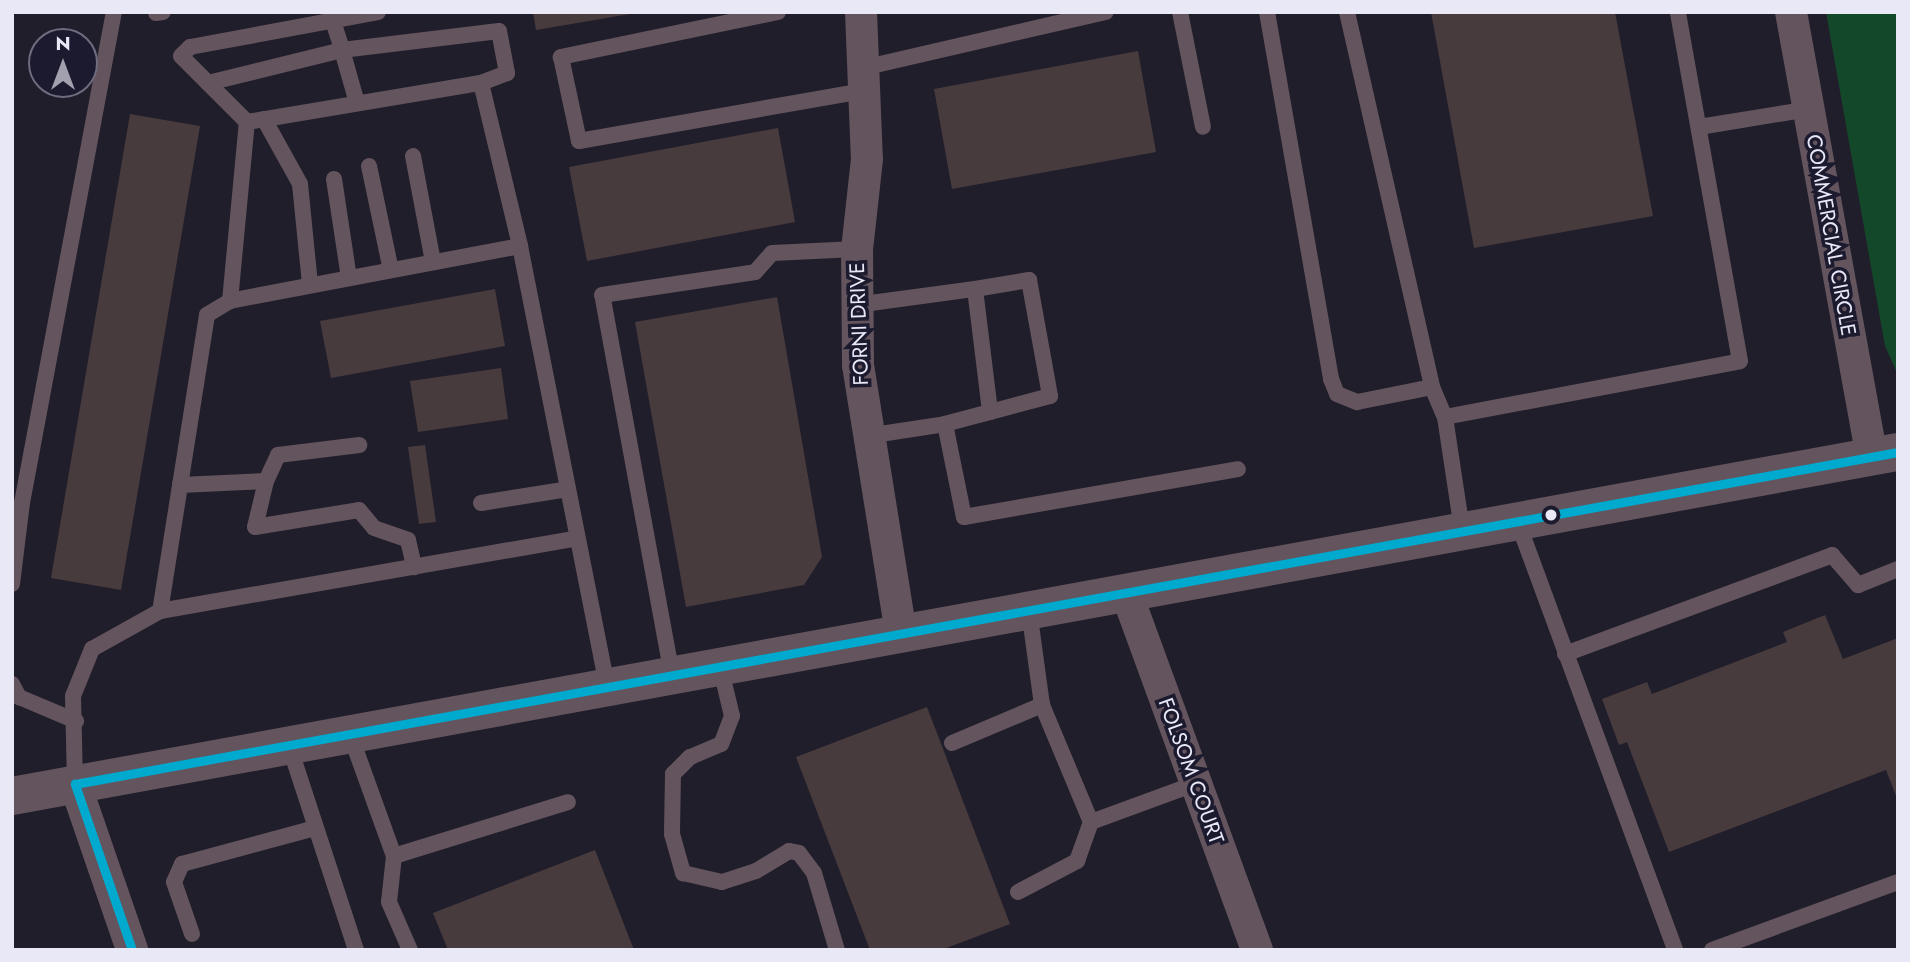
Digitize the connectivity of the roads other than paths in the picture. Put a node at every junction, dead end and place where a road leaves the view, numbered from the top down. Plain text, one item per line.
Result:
1 (114, 12) edge
2 (377, 12) edge
3 (778, 12) edge
4 (861, 12) edge
5 (1106, 12) edge
6 (1180, 12) edge
7 (1267, 12) edge
8 (1347, 12) edge
9 (1678, 12) edge
10 (1791, 12) edge
11 (331, 17) edge
12 (342, 50) junction
13 (867, 78) junction
14 (208, 83) junction
15 (481, 83) junction
16 (357, 103) junction
17 (1809, 109) junction
18 (264, 119) junction
19 (247, 122) junction
20 (1203, 127) dead end
21 (1699, 127) junction
22 (413, 156) dead end
23 (369, 166) dead end
24 (334, 179) dead end
25 (520, 246) junction
26 (857, 249) junction
27 (433, 262) junction
28 (391, 270) junction
29 (349, 278) junction
30 (310, 285) junction
31 (975, 289) junction
32 (230, 301) junction
33 (856, 305) junction
34 (1432, 387) junction
35 (990, 412) junction
36 (1445, 416) junction
37 (945, 425) junction
38 (867, 436) junction
39 (359, 444) dead end
40 (1885, 455) edge
41 (1238, 469) dead end
42 (266, 481) junction
43 (180, 485) junction
44 (568, 489) junction
45 (481, 503) dead end
46 (1517, 520) junction
47 (1462, 530) junction
48 (577, 538) junction
49 (414, 567) junction
50 (1898, 569) edge
51 (12, 584) edge
52 (1126, 592) junction
53 (1028, 610) junction
54 (160, 611) junction
55 (901, 633) junction
56 (1566, 654) junction
57 (720, 666) junction
58 (672, 675) junction
59 (12, 684) edge
60 (607, 687) junction
61 (1042, 705) junction
62 (76, 721) junction
63 (350, 734) junction
64 (952, 743) dead end
65 (289, 745) junction
66 (75, 784) junction
67 (1195, 784) junction
68 (12, 796) edge
69 (568, 802) dead end
70 (1091, 822) junction
71 (315, 828) junction
72 (394, 856) junction
73 (1898, 882) edge
74 (1018, 892) dead end
75 (191, 934) dead end
76 (132, 950) edge
77 (356, 950) edge
78 (410, 950) edge
79 (837, 950) edge
80 (1257, 950) edge
81 (1675, 950) edge
82 (1712, 950) edge

1 - 51 lane
2 - 11 lane
3 - 13 lane
4 - 13 street, FORNI DRIVE
5 - 13 lane
6 - 20 lane
7 - 34 lane
8 - 34 lane
9 - 21 lane
10 - 17 street, COMMERCIAL CIRCLE
11 - 12 lane
11 - 14 lane
12 - 14 lane
12 - 15 lane
12 - 16 lane
13 - 26 street, FORNI DRIVE
14 - 19 lane
15 - 16 lane
15 - 25 lane
16 - 18 lane
17 - 21 lane
17 - 40 street, COMMERCIAL CIRCLE
18 - 19 lane
18 - 30 lane
19 - 32 lane
21 - 36 lane
22 - 27 lane
23 - 28 lane
24 - 29 lane
25 - 27 lane
25 - 44 lane
26 - 33 street, FORNI DRIVE
26 - 58 lane
27 - 28 lane
28 - 29 lane
29 - 30 lane
30 - 32 lane
31 - 33 lane
31 - 35 lane
31 - 35 lane
32 - 43 lane
33 - 38 street, FORNI DRIVE
34 - 36 lane
35 - 37 lane
36 - 47 lane
37 - 38 lane
37 - 41 lane
38 - 55 street, FORNI DRIVE
39 - 42 lane
40 - 46 street
42 - 43 lane
42 - 49 lane
43 - 54 lane
44 - 45 lane
44 - 48 lane
46 - 47 street
46 - 56 lane
47 - 52 street
48 - 49 lane
48 - 60 lane
49 - 54 lane
50 - 56 lane
52 - 53 street
52 - 67 street, FOLSOM COURT
53 - 55 street
53 - 61 lane
54 - 62 lane
55 - 57 street
56 - 81 lane
57 - 58 street
57 - 79 lane
58 - 60 street
59 - 62 lane
60 - 63 street
61 - 64 lane
61 - 70 lane
62 - 66 lane
63 - 65 street
63 - 72 lane
65 - 66 street
65 - 71 lane
66 - 68 street
66 - 76 street
67 - 70 lane
67 - 80 street, FOLSOM COURT
69 - 72 lane
70 - 74 lane
71 - 75 lane
71 - 77 lane
72 - 78 lane
73 - 82 lane

